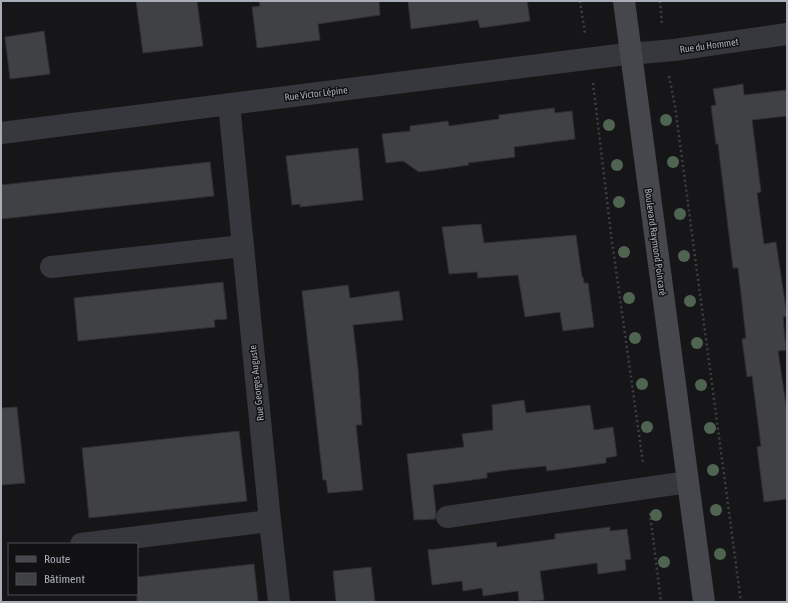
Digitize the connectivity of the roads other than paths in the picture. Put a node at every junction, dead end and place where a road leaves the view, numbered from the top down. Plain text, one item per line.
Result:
1 (624, 1) edge
2 (787, 34) edge
3 (631, 53) junction
4 (229, 104) junction
5 (1, 133) edge
6 (242, 246) junction
7 (52, 267) dead end
8 (688, 482) junction
9 (448, 517) dead end
10 (270, 521) junction
11 (89, 543) edge
12 (279, 602) edge
13 (704, 602) edge

1 - 3 main road, Boulevard Raymond Poincaré
2 - 3 street, Rue du Hommet
3 - 4 street, Rue Victor Lépine
3 - 8 main road, Boulevard Raymond Poincaré
4 - 5 street, Rue Victor Lépine
4 - 6 street, Rue Georges Auguste
6 - 7 street
6 - 10 street, Rue Georges Auguste
8 - 9 street
8 - 13 main road, Boulevard Raymond Poincaré
10 - 11 street
10 - 12 street, Rue Georges Auguste

